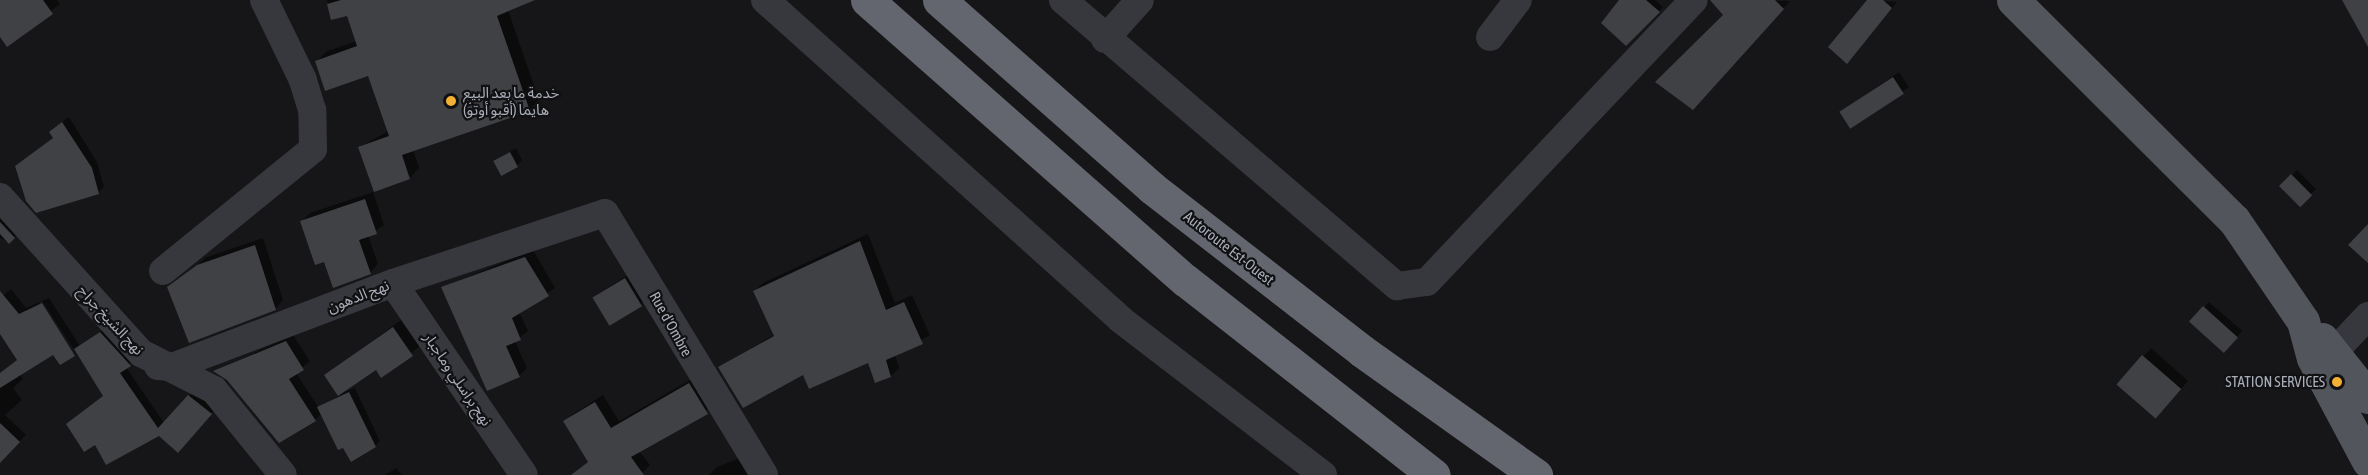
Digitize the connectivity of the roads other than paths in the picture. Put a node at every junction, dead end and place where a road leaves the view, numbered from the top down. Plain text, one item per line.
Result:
1 (264, 0) edge
2 (765, 0) edge
3 (867, 0) edge
4 (939, 0) edge
5 (1063, 0) edge
6 (1140, 0) edge
7 (1518, 0) edge
8 (1694, 0) edge
9 (2013, 0) edge
10 (1490, 37) dead end
11 (1105, 39) junction
12 (0, 197) edge
13 (559, 226) joint
14 (163, 271) dead end
15 (393, 283) junction
16 (2368, 316) edge
17 (2303, 321) junction
18 (2333, 353) junction
19 (158, 366) junction
20 (2368, 397) edge
21 (2368, 461) edge
22 (283, 475) edge
23 (524, 475) edge
24 (764, 475) edge
25 (1323, 475) edge
26 (1434, 475) edge
27 (1536, 475) edge

1 - 14 street
2 - 25 street
3 - 26 highway
4 - 27 highway, Autoroute Est-Ouest
5 - 11 street
6 - 11 street
7 - 10 street
8 - 11 street
9 - 17 main road
12 - 19 street, نهج الشيخ جراح
13 - 15 street, نهج الدهون
13 - 24 street, Rue d'Ombre
15 - 19 street, نهج الدهون
15 - 23 street, نهج براسلي وماجبار
16 - 18 street
17 - 18 main road
17 - 21 main road
18 - 20 main road
19 - 22 street, نهج الشيخ جراح

